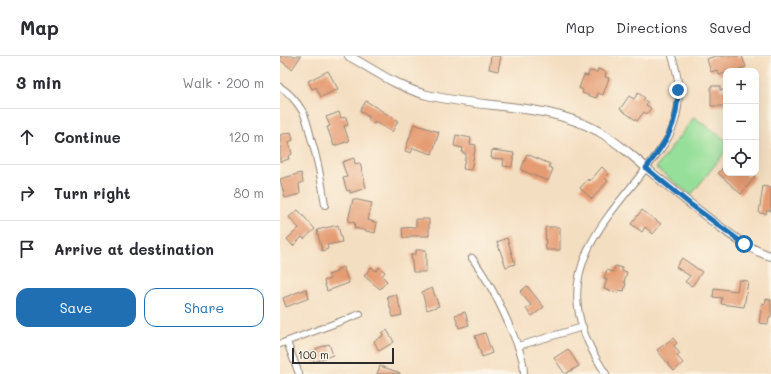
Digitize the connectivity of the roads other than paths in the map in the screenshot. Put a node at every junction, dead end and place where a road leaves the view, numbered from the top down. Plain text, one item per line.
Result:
1 (349, 56) edge
2 (672, 56) edge
3 (280, 87) edge
4 (646, 168) junction
5 (325, 205) dead end
6 (771, 256) edge
7 (472, 258) dead end
8 (360, 314) dead end
9 (583, 327) junction
10 (287, 342) junction
11 (280, 344) edge
12 (518, 346) junction
13 (299, 374) edge
14 (524, 374) edge
15 (606, 374) edge

1 - 4 street
2 - 4 street
3 - 5 street
4 - 6 street
4 - 9 street
7 - 12 street
8 - 10 street
9 - 12 street
9 - 15 street
10 - 11 street
10 - 13 street
12 - 14 street

